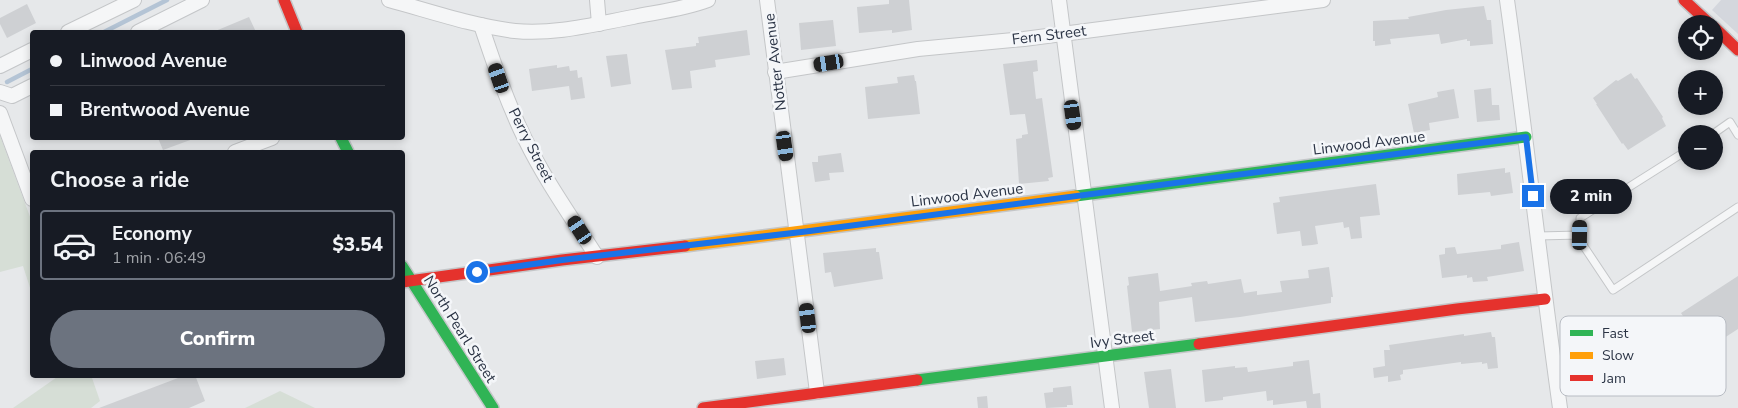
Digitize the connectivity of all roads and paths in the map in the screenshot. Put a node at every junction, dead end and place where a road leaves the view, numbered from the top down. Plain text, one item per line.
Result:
1 (134, 0) edge
2 (202, 0) edge
3 (284, 0) edge
4 (389, 0) edge
5 (596, 0) edge
6 (708, 0) edge
7 (767, 0) edge
8 (1059, 0) edge
9 (1323, 0) edge
10 (1507, 0) edge
11 (1684, 0) edge
12 (435, 6) edge
13 (1700, 15) edge
14 (600, 24) junction
15 (481, 25) junction
16 (72, 30) edge
17 (142, 30) edge
18 (296, 30) edge
19 (1063, 34) junction
20 (1723, 36) edge
21 (1738, 50) edge
22 (30, 51) edge
23 (0, 66) edge
24 (775, 72) junction
25 (30, 87) edge
26 (0, 92) edge
27 (0, 113) edge
28 (1723, 127) edge
29 (1738, 135) edge
30 (1526, 137) junction
31 (267, 140) edge
32 (240, 150) edge
33 (1678, 156) edge
34 (30, 194) edge
35 (1084, 195) junction
36 (1738, 208) edge
37 (797, 232) junction
38 (1580, 235) junction
39 (1538, 236) junction
40 (597, 256) junction
41 (407, 281) edge
42 (1545, 299) junction
43 (1105, 357) junction
44 (818, 392) junction
45 (493, 408) edge
46 (703, 408) edge
47 (1112, 408) edge
48 (1560, 408) edge

1 - 16 street
2 - 17 street
3 - 18 street
4 - 12 street
5 - 14 street
6 - 14 street
7 - 24 street, Notter Avenue
8 - 19 street
9 - 19 street, Fern Street
10 - 30 street
11 - 13 street
12 - 15 street
14 - 15 street
15 - 40 street, Perry Street
19 - 24 street, Fern Street
19 - 35 street
20 - 21 street
22 - 23 street
24 - 37 street, Notter Avenue
25 - 26 street
27 - 34 street
28 - 29 lane
30 - 35 street, Linwood Avenue
30 - 39 street
31 - 32 street
33 - 38 lane
35 - 37 street, Linwood Avenue
35 - 43 street
36 - 38 lane
37 - 40 street, Linwood Avenue
37 - 44 street, Notter Avenue
38 - 39 lane
39 - 42 street
40 - 41 street, Linwood Avenue
41 - 45 street, North Pearl Street
42 - 43 street, Ivy Street
42 - 48 street
43 - 44 street, Ivy Street
43 - 47 street
44 - 46 street, Ivy Street

